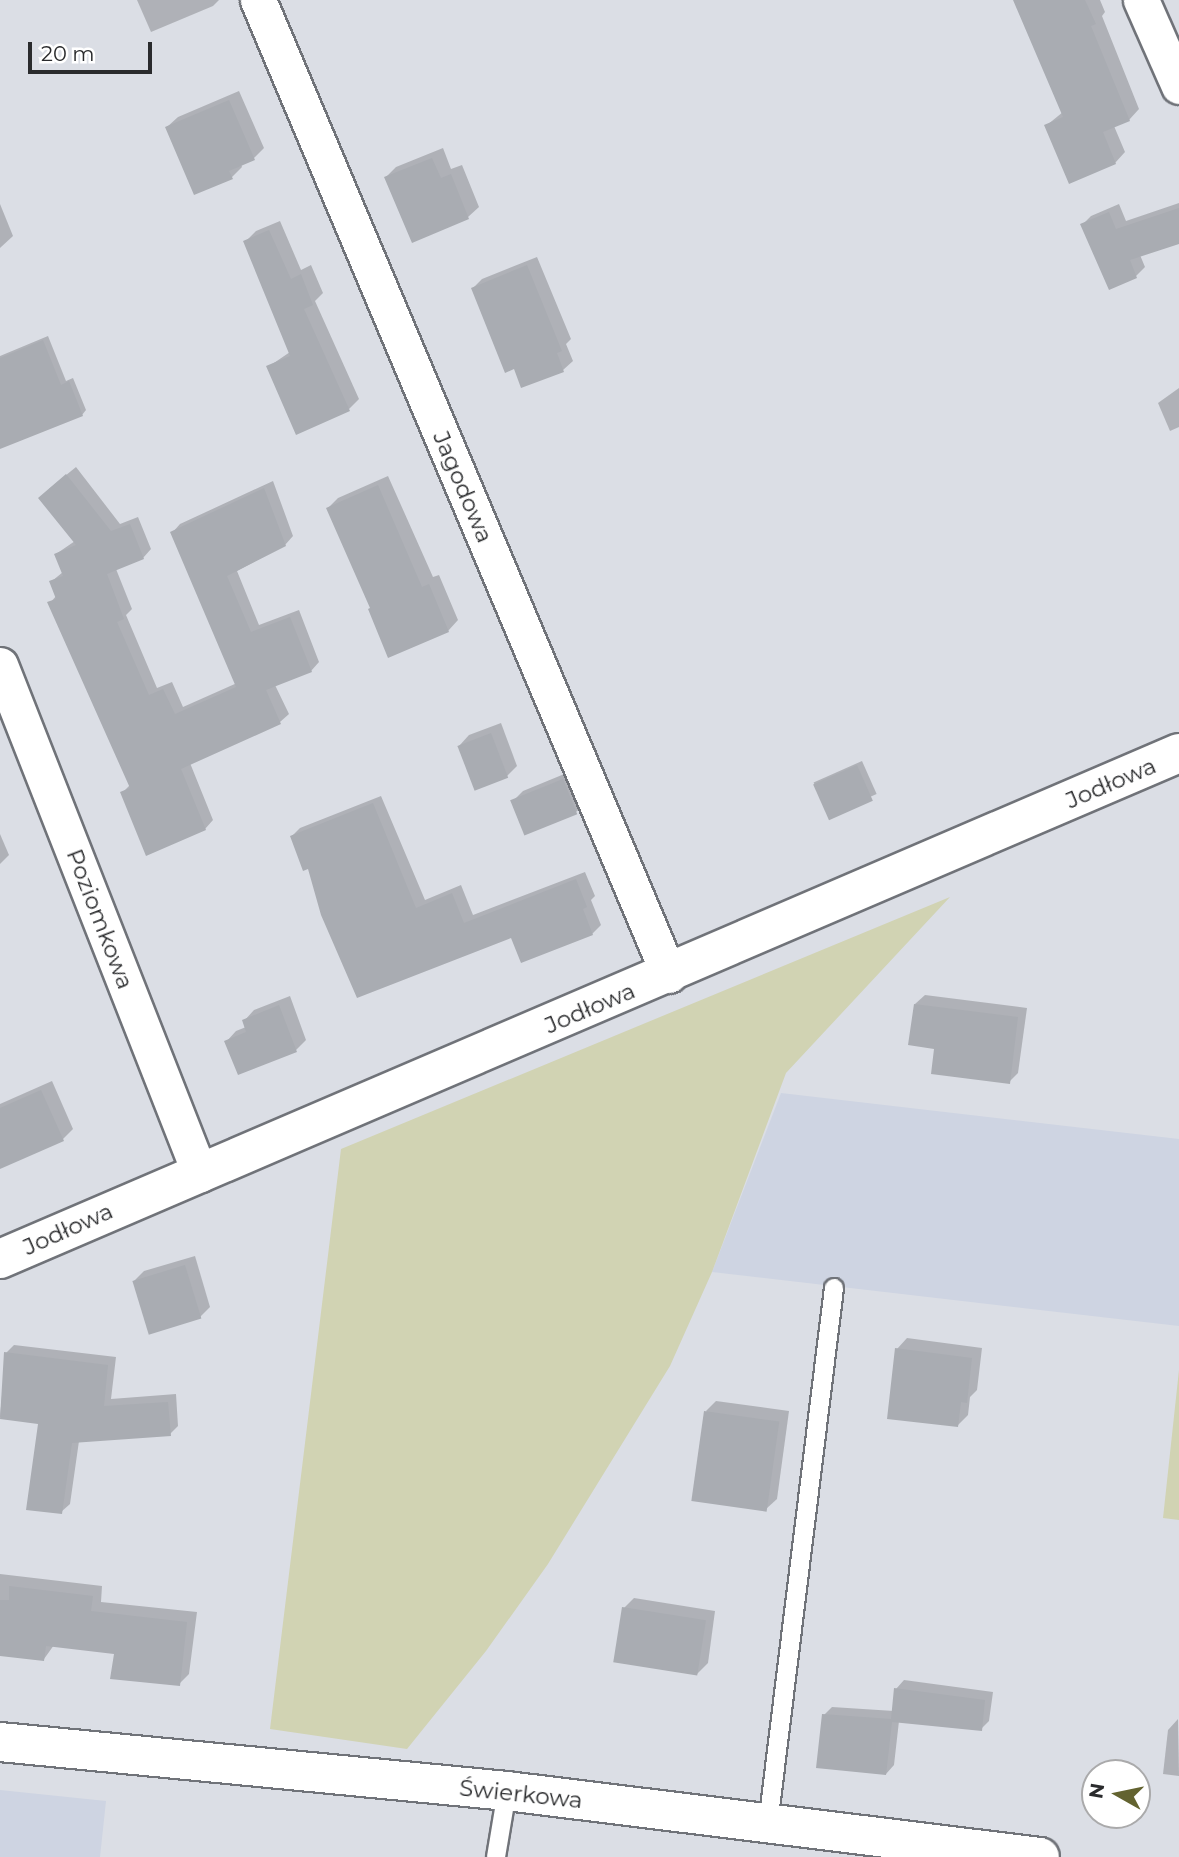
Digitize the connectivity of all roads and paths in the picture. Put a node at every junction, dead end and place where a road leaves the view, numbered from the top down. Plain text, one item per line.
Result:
1 (258, 0) edge
2 (1142, 0) edge
3 (1179, 86) edge
4 (0, 665) edge
5 (1179, 753) edge
6 (669, 975) junction
7 (200, 1174) junction
8 (0, 1259) edge
9 (834, 1288) dead end
10 (0, 1742) edge
11 (507, 1791) junction
12 (768, 1824) junction
13 (496, 1857) edge
14 (1040, 1857) edge

1 - 6 street, Jagodowa
2 - 3 street
4 - 7 street, Poziomkowa
5 - 6 street, Jodłowa
6 - 7 street, Jodłowa
7 - 8 street, Jodłowa
9 - 12 lane
10 - 11 street, Świerkowa
11 - 12 street, Świerkowa
11 - 13 lane
12 - 14 street, Świerkowa

